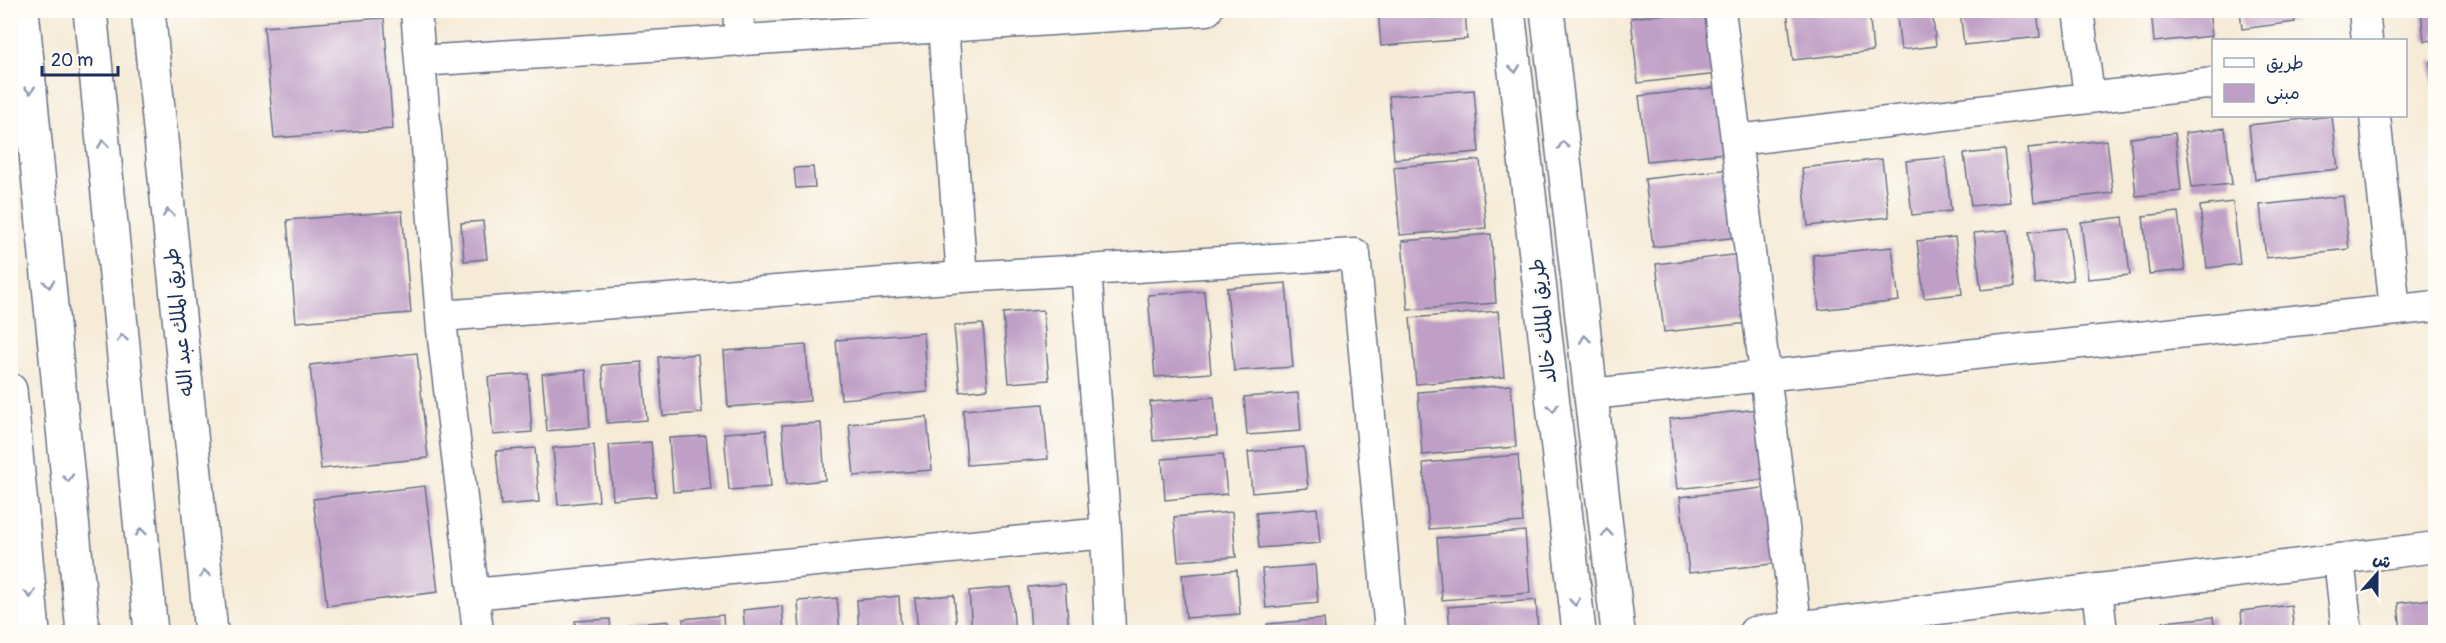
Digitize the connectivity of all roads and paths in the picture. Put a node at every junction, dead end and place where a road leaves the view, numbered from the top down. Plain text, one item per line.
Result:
1 (22, 10) edge
2 (90, 10) edge
3 (148, 10) edge
4 (416, 10) edge
5 (738, 10) edge
6 (1207, 10) edge
7 (1508, 10) edge
8 (1547, 10) edge
9 (1720, 10) edge
10 (2078, 10) edge
11 (2364, 10) edge
12 (943, 26) junction
13 (2367, 39) edge
14 (740, 41) junction
15 (420, 62) junction
16 (2212, 83) edge
17 (2089, 96) junction
18 (2374, 117) edge
19 (1737, 140) junction
20 (1086, 270) junction
21 (962, 277) junction
22 (2436, 306) edge
23 (2395, 310) junction
24 (441, 316) junction
25 (1767, 376) junction
26 (10, 390) edge
27 (1591, 394) junction
28 (1106, 533) junction
29 (2436, 547) edge
30 (2339, 559) junction
31 (2097, 590) junction
32 (473, 594) junction
33 (1797, 630) edge
34 (33, 633) edge
35 (83, 633) edge
36 (151, 633) edge
37 (211, 633) edge
38 (478, 633) edge
39 (1110, 633) edge
40 (1390, 633) edge
41 (1579, 633) edge
42 (1618, 633) edge
43 (1754, 633) edge
44 (2102, 633) edge
45 (2347, 633) edge

1 -> 35 main road
36 -> 2 main road
37 -> 3 main road, طريق الملك عبد الله
4 - 15 street
5 - 14 street
6 - 12 street
7 -> 41 main road, طريق الملك خالد
27 -> 8 main road, طريق الملك خالد
9 - 19 street
10 - 17 street
11 - 13 street
12 - 14 street
12 - 21 street
14 - 15 street
15 - 24 street
16 - 17 street
17 - 19 street
18 - 23 street
19 - 25 street
20 - 21 street
20 - 28 street
20 - 40 street
21 - 24 street
22 - 23 street
23 - 25 street
24 - 32 street
25 - 27 street
25 - 33 street
26 -> 34 main road
42 -> 27 main road, طريق الملك خالد
28 - 32 street
28 - 39 street
29 - 30 street
30 - 31 street
30 - 45 street
31 - 33 street
31 - 44 street
32 - 38 street
33 - 43 street

